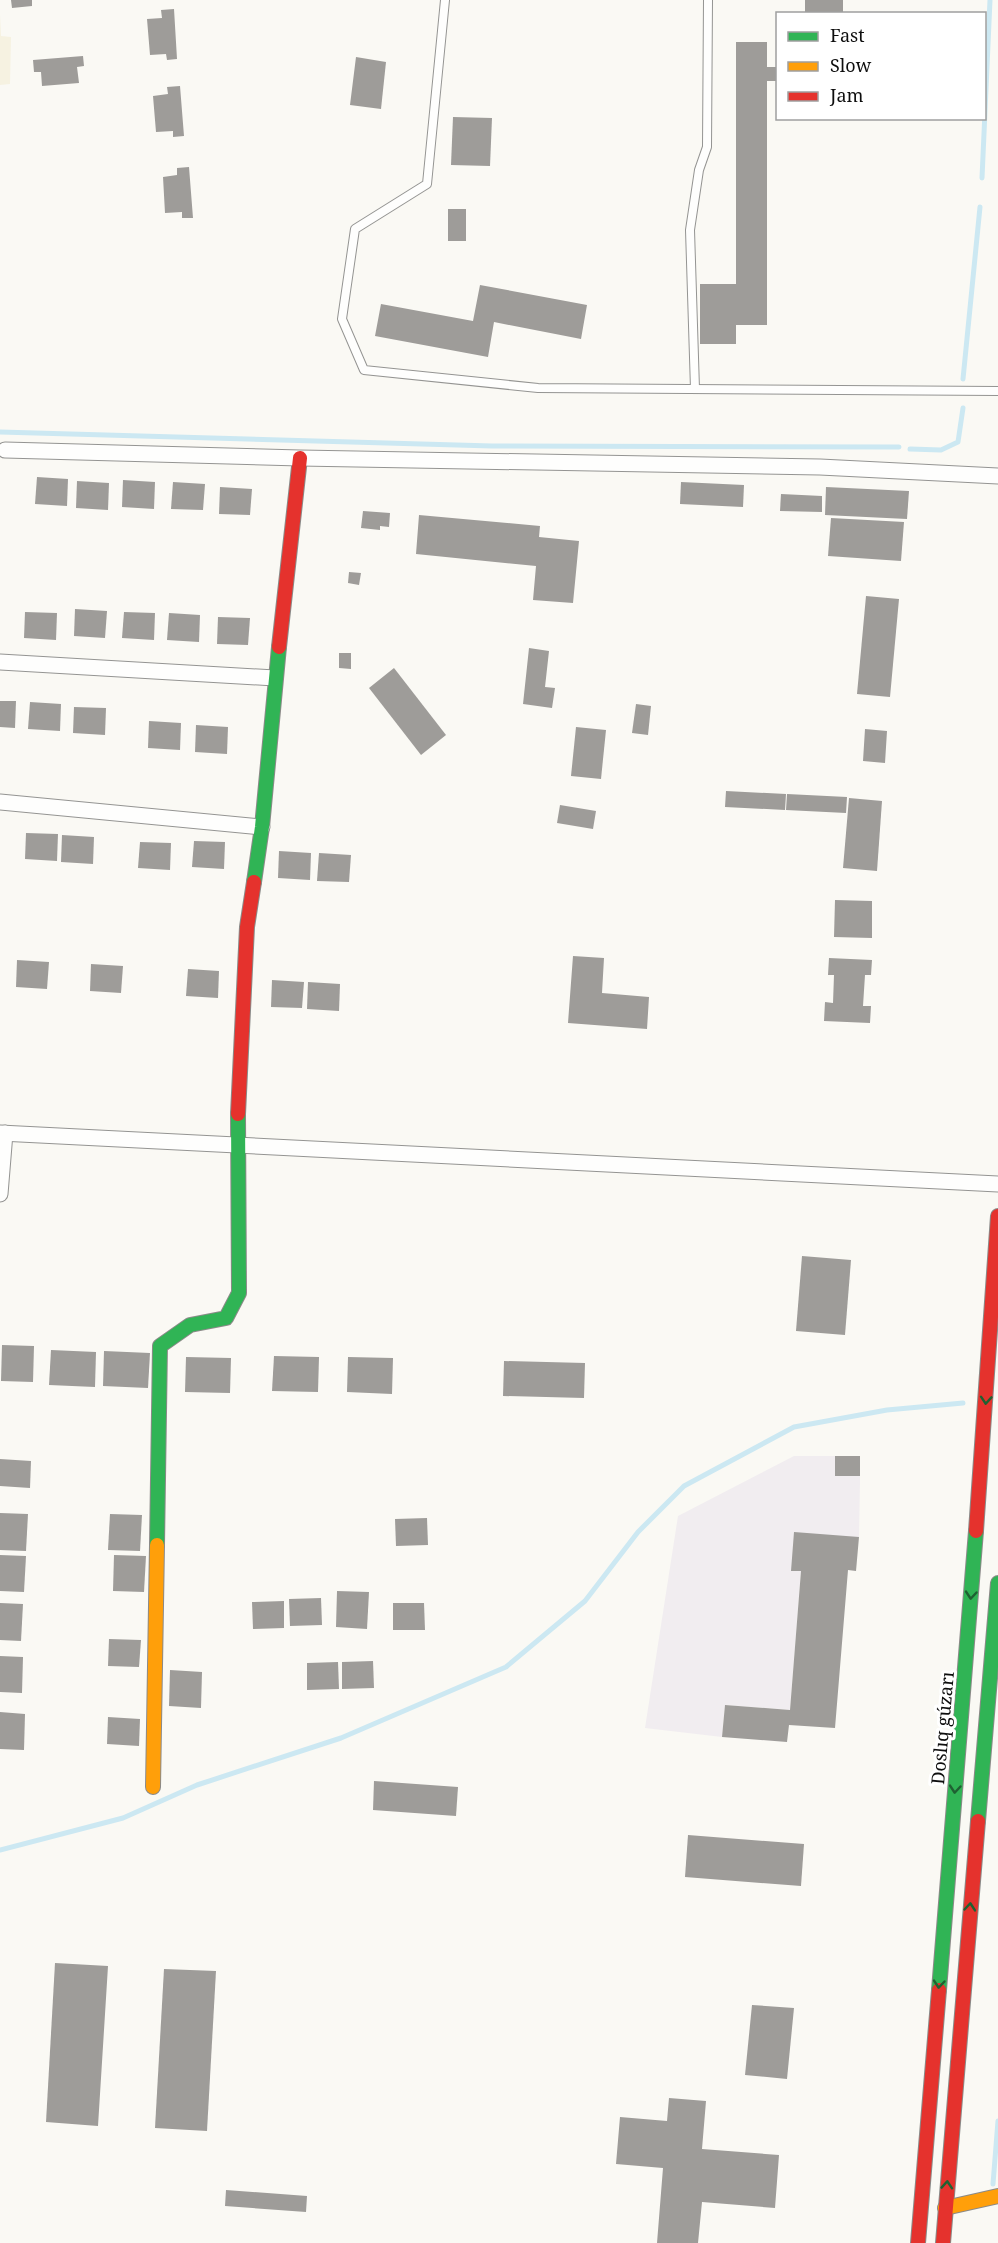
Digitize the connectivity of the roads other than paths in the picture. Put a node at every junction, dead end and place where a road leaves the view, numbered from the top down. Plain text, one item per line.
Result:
1 (445, 0) edge
2 (708, 0) edge
3 (695, 389) junction
4 (998, 391) edge
5 (5, 450) dead end
6 (300, 458) junction
7 (998, 476) edge
8 (0, 662) edge
9 (275, 678) junction
10 (0, 802) edge
11 (262, 827) junction
12 (2, 1133) edge
13 (237, 1144) junction
14 (998, 1184) edge
15 (0, 1194) edge
16 (998, 1216) edge
17 (998, 1583) edge
18 (153, 1787) dead end
19 (998, 2196) edge
20 (945, 2208) junction
21 (918, 2243) edge
22 (943, 2243) edge

1 - 3 lane
2 - 3 lane
3 - 4 lane
5 - 6 street
6 - 7 street
6 - 9 main road
8 - 9 street
9 - 11 main road
10 - 11 street
11 - 13 main road
12 - 13 street
12 - 15 street
13 - 14 street
13 - 18 main road
16 -> 21 main road, Doslıq gúzarı
20 -> 17 main road
19 - 20 main road
20 - 22 main road

